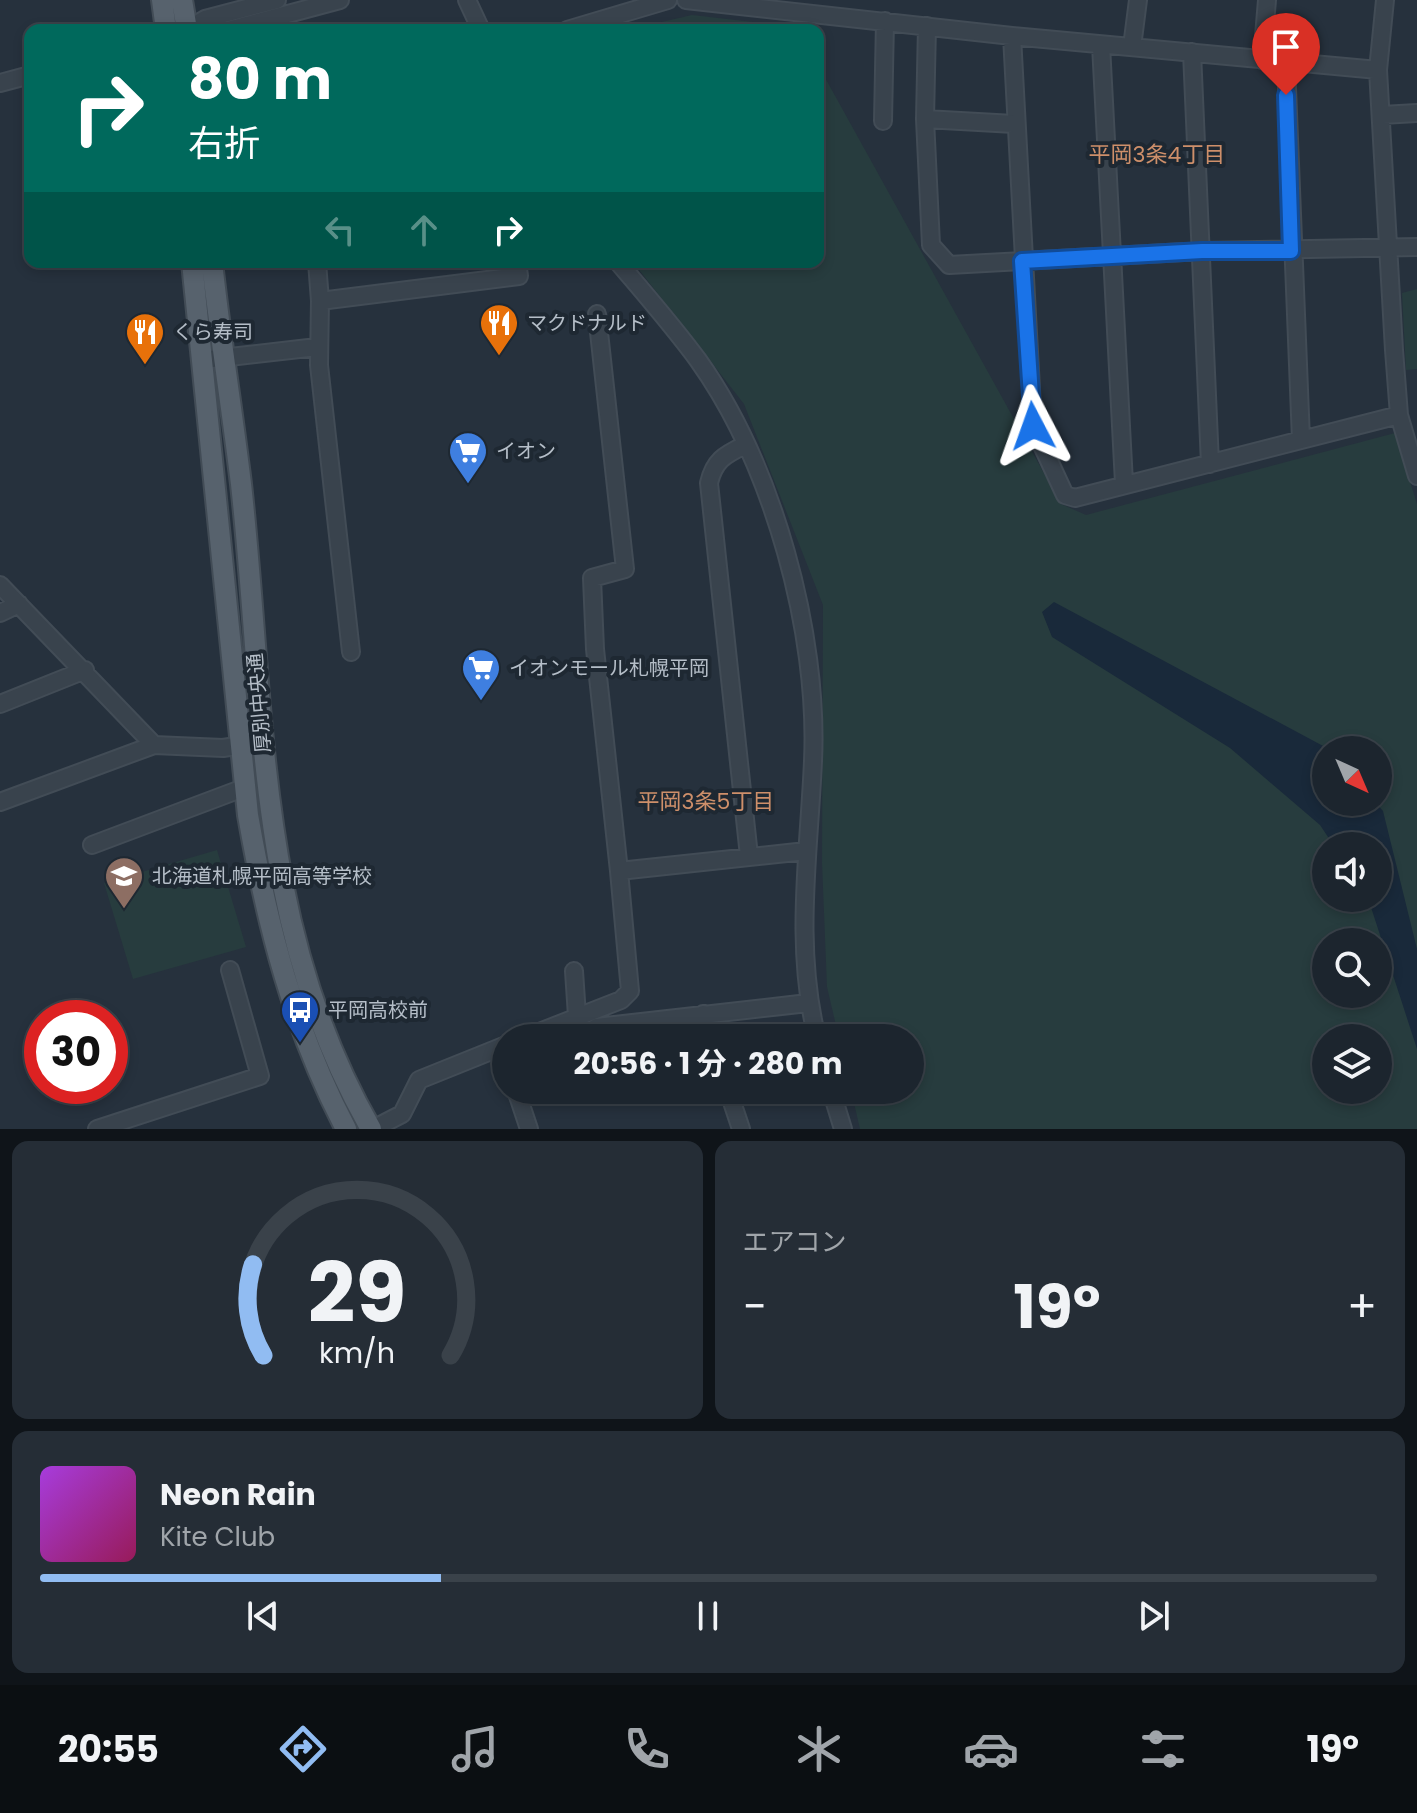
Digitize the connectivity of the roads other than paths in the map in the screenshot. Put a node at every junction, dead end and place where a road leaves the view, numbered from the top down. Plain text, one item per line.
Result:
1 (162, 0) edge
2 (182, 0) edge
3 (277, 0) edge
4 (340, 0) edge
5 (467, 0) edge
6 (668, 0) edge
7 (686, 0) edge
8 (1138, 0) edge
9 (1267, 0) edge
10 (1385, 0) edge
11 (885, 21) junction
12 (165, 24) edge
13 (186, 24) edge
14 (197, 24) edge
15 (250, 24) edge
16 (478, 24) edge
17 (587, 24) edge
18 (927, 26) junction
19 (1012, 36) junction
20 (1101, 45) junction
21 (1132, 47) junction
22 (1192, 52) junction
23 (1262, 60) junction
24 (1286, 63) junction
25 (1378, 70) junction
26 (24, 77) edge
27 (0, 83) edge
28 (1417, 113) edge
29 (1382, 115) junction
30 (925, 119) junction
31 (883, 121) dead end
32 (1014, 124) junction
33 (1417, 247) edge
34 (1389, 249) junction
35 (1202, 251) junction
36 (1291, 251) junction
37 (1111, 256) junction
38 (1022, 261) junction
39 (193, 268) edge
40 (213, 268) edge
41 (317, 268) edge
42 (518, 268) edge
43 (623, 268) edge
44 (320, 301) junction
45 (597, 314) dead end
46 (317, 347) junction
47 (222, 357) junction
48 (201, 361) junction
49 (1399, 415) junction
50 (1301, 440) junction
51 (745, 445) junction
52 (1210, 464) junction
53 (1417, 476) edge
54 (1124, 483) junction
55 (0, 585) edge
56 (19, 604) junction
57 (0, 613) edge
58 (351, 652) dead end
59 (85, 670) junction
60 (0, 704) edge
61 (154, 745) junction
62 (242, 745) junction
63 (246, 787) junction
64 (0, 802) edge
65 (92, 845) dead end
66 (806, 851) junction
67 (749, 856) junction
68 (619, 871) junction
69 (230, 970) dead end
70 (574, 971) dead end
71 (808, 1003) junction
72 (703, 1014) junction
73 (577, 1016) junction
74 (558, 1024) edge
75 (621, 1024) edge
76 (706, 1024) edge
77 (813, 1024) edge
78 (492, 1051) edge
79 (521, 1104) edge
80 (733, 1104) edge
81 (835, 1104) edge
82 (122, 1125) edge
83 (97, 1129) edge
84 (346, 1129) edge
85 (372, 1129) edge
86 (529, 1129) edge
87 (741, 1129) edge
88 (843, 1129) edge

1 - 12 main road
2 - 13 main road
3 - 14 street
4 - 15 street
5 - 16 street
6 - 17 street
7 - 11 street
8 - 21 street
9 - 23 street
10 - 25 street
11 - 18 street
11 - 31 street
18 - 19 street
18 - 30 street
19 - 20 street
19 - 32 street
20 - 21 street
20 - 37 street
21 - 22 street
22 - 23 street
22 - 35 street
23 - 24 street
24 - 25 street
24 - 36 street
25 - 29 street
26 - 27 street
28 - 29 street
29 - 34 street
30 - 32 street
30 - 38 street
32 - 38 street
33 - 34 street
34 - 36 street
34 - 49 street
35 - 36 street
35 - 37 street
35 - 52 street
36 - 50 street
37 - 38 street
37 - 54 street
38 - 54 street
39 - 48 main road, 厚別中央通
40 - 47 main road, 厚別中央通
41 - 44 street
42 - 44 street
43 - 51 street
44 - 46 street
45 - 68 street
46 - 47 street
46 - 58 street
47 - 48 street
47 - 85 main road, 厚別中央通
48 - 62 main road, 厚別中央通
49 - 50 street
49 - 53 street
50 - 52 street
51 - 66 street
51 - 67 street
52 - 54 street
55 - 56 street
56 - 57 street
56 - 59 street
59 - 60 street
59 - 61 street
61 - 62 street
61 - 64 street
62 - 63 main road, 厚別中央通
63 - 65 street
63 - 84 main road, 厚別中央通
66 - 67 street
66 - 71 street
67 - 68 street
68 - 73 street
69 - 82 street
70 - 73 street
71 - 72 street
71 - 77 street
72 - 75 street
72 - 76 street
73 - 74 street
78 - 85 street
79 - 86 street
80 - 87 street
81 - 88 street
82 - 83 street

